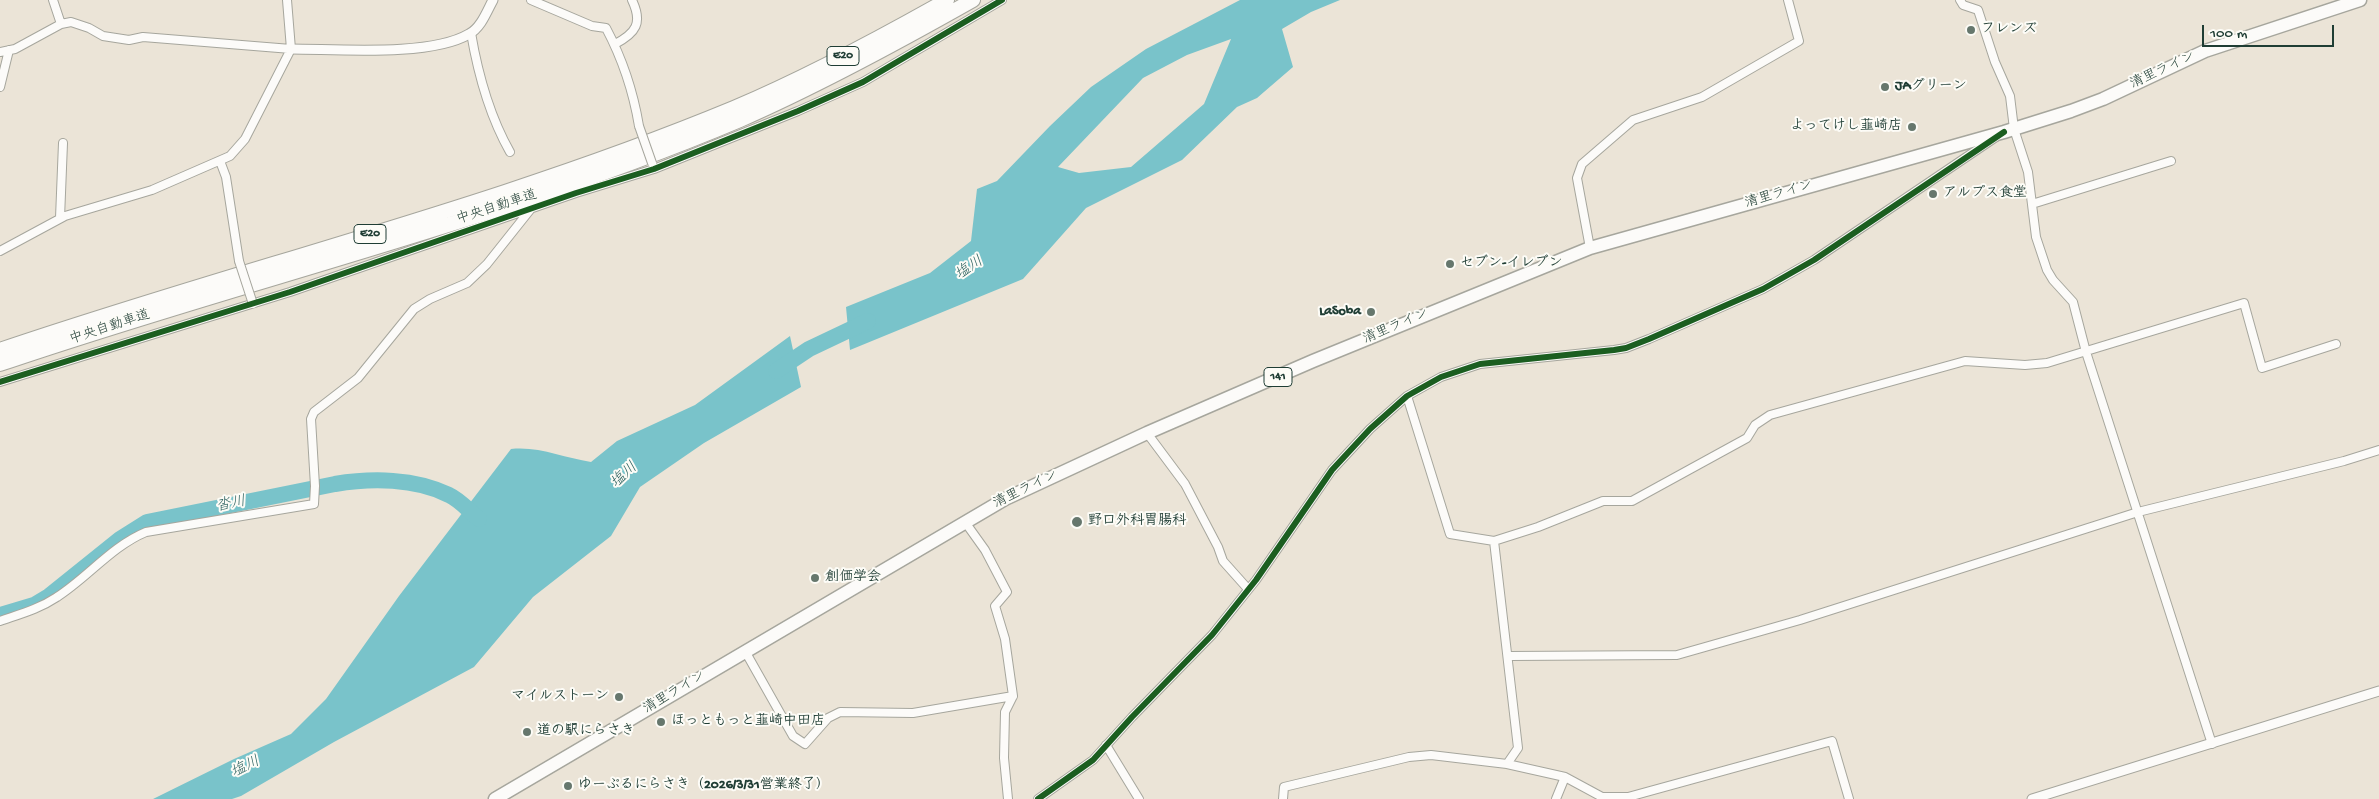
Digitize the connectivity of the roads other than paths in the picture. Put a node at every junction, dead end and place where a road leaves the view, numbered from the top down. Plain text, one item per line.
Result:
1 (53, 0) edge
2 (287, 0) edge
3 (493, 0) edge
4 (531, 0) edge
5 (632, 0) edge
6 (947, 0) edge
7 (973, 0) edge
8 (1002, 0) edge
9 (1788, 0) edge
10 (1960, 0) edge
11 (2360, 0) edge
12 (2337, 4) edge
13 (61, 24) junction
14 (471, 33) junction
15 (615, 44) junction
16 (290, 49) junction
17 (9, 50) junction
18 (0, 52) edge
19 (0, 87) edge
20 (2009, 130) junction
21 (63, 143) dead end
22 (510, 152) dead end
23 (220, 161) junction
24 (2171, 161) dead end
25 (653, 166) junction
26 (2032, 204) junction
27 (530, 210) junction
28 (60, 218) junction
29 (1590, 248) junction
30 (0, 251) edge
31 (253, 304) junction
32 (2336, 344) dead end
33 (0, 350) edge
34 (2086, 352) junction
35 (0, 364) edge
36 (0, 382) edge
37 (1407, 396) junction
38 (1147, 433) junction
39 (2379, 450) edge
40 (2138, 512) junction
41 (965, 522) junction
42 (1494, 541) junction
43 (1248, 589) junction
44 (0, 621) edge
45 (745, 651) junction
46 (1509, 656) junction
47 (2379, 691) edge
48 (1013, 696) junction
49 (2212, 744) junction
50 (1106, 745) junction
51 (1507, 764) junction
52 (1565, 777) junction
53 (495, 799) edge
54 (1008, 799) edge
55 (1038, 799) edge
56 (1139, 799) edge
57 (1283, 799) edge
58 (1556, 799) edge
59 (1849, 799) edge
60 (2032, 799) edge

1 - 13 street
2 - 16 street
3 - 14 street
4 - 15 street
5 - 15 street
6 - 33 highway, 中央自動車道 / E20
7 - 35 highway, 中央自動車道 / E20
8 - 25 street
9 - 29 street
10 - 20 street
11 - 12 highway, 清里ライン / 141
12 - 20 highway, 清里ライン / 141
13 - 16 street
13 - 17 street
14 - 16 street
14 - 22 street
15 - 25 street, bridge
16 - 23 street
17 - 18 street
17 - 19 street
20 - 26 street
20 - 29 highway, 清里ライン / 141
20 - 37 street
21 - 28 street
23 - 28 street
23 - 31 street, bridge
24 - 26 street
25 - 27 street
26 - 34 street
27 - 31 street
27 - 44 street
28 - 30 street
29 - 38 highway, 清里ライン / 141
31 - 36 street
32 - 34 street
34 - 40 street
34 - 42 street
37 - 42 street
37 - 43 street
38 - 41 highway, 清里ライン / 141
38 - 43 street
39 - 40 street
40 - 46 street
40 - 49 street
41 - 45 highway, 清里ライン / 141
41 - 48 street
42 - 46 street
43 - 50 street
45 - 48 street
45 - 53 highway, 清里ライン / 141
46 - 51 street
47 - 49 street
48 - 54 street
49 - 60 street
50 - 55 street
50 - 56 street
51 - 52 street
51 - 57 street
52 - 58 street
52 - 59 street

